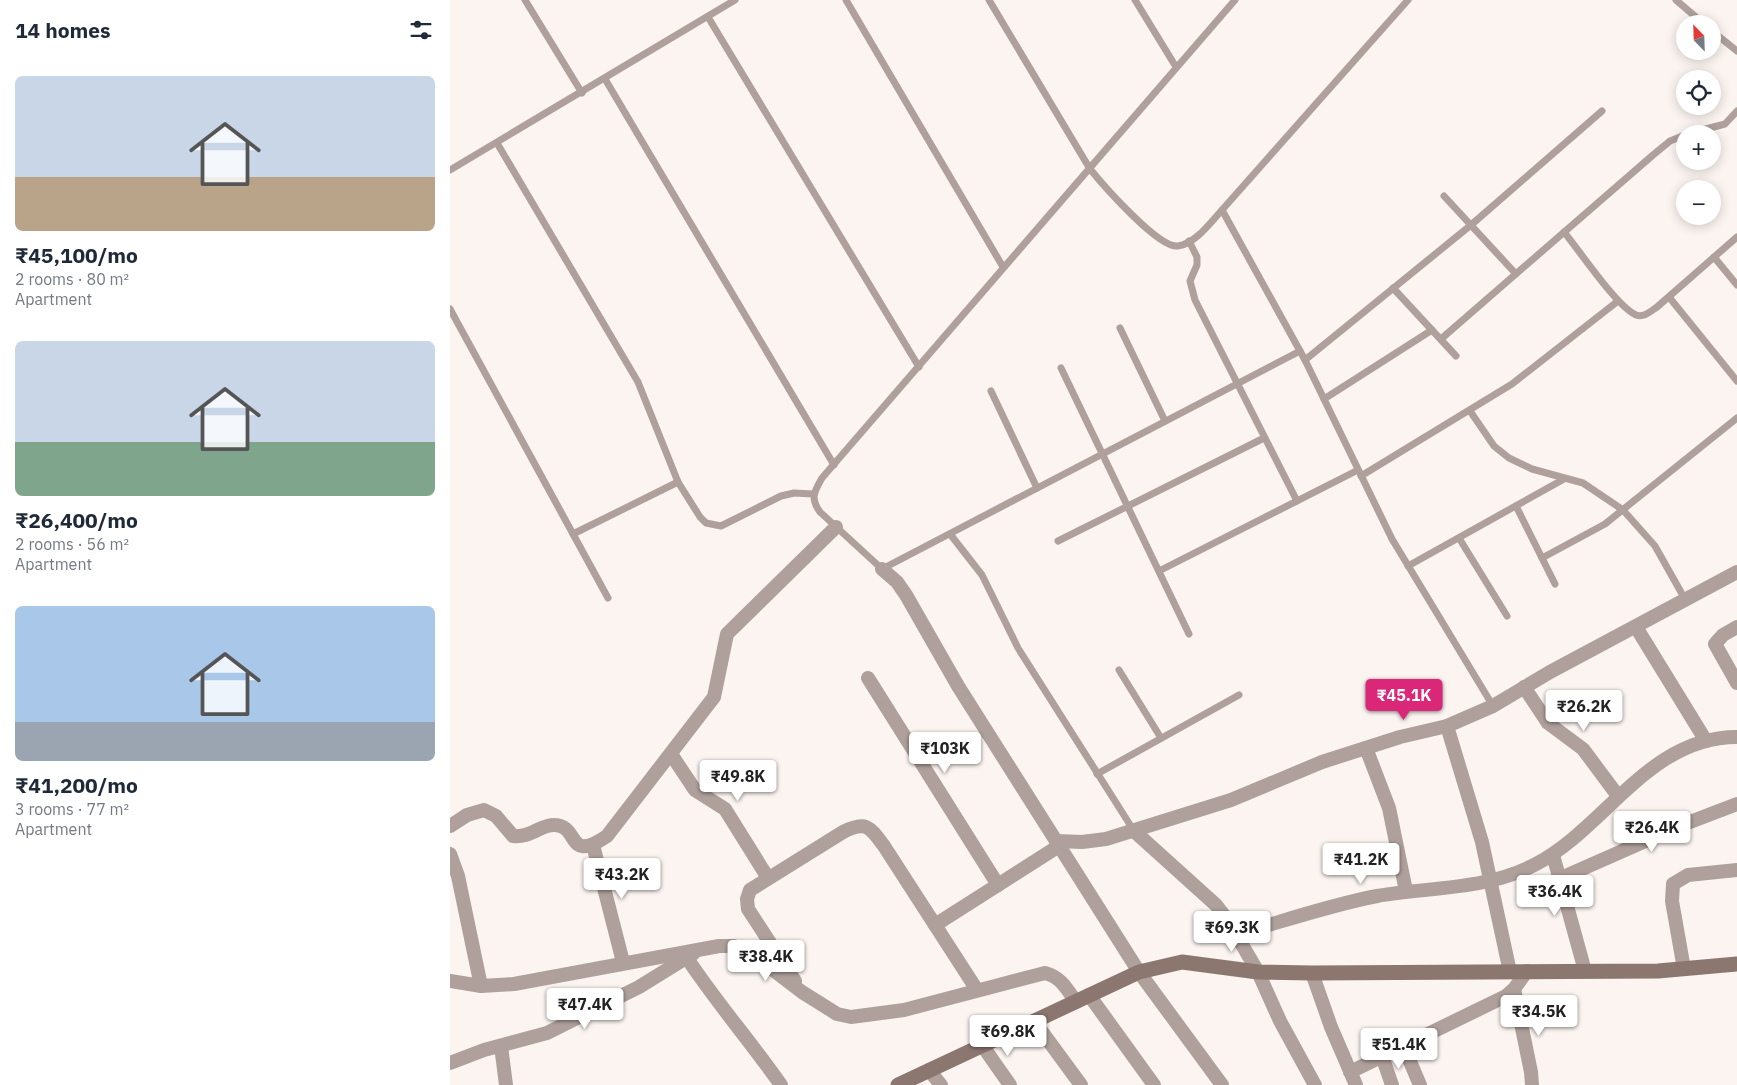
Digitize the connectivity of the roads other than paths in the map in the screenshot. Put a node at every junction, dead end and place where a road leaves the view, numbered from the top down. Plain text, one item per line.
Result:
1 (525, 0) edge
2 (735, 0) edge
3 (846, 0) edge
4 (989, 0) edge
5 (1135, 0) edge
6 (1235, 0) edge
7 (1408, 0) edge
8 (1676, 0) edge
9 (1694, 15) edge
10 (708, 16) junction
11 (1721, 38) edge
12 (1737, 51) edge
13 (1176, 67) junction
14 (605, 79) junction
15 (582, 93) junction
16 (1602, 111) dead end
17 (1737, 111) edge
18 (1721, 125) edge
19 (1676, 138) edge
20 (497, 143) junction
21 (1090, 169) junction
22 (450, 170) edge
23 (1444, 196) dead end
24 (1222, 210) junction
25 (1471, 225) junction
26 (1564, 232) junction
27 (1737, 237) edge
28 (1189, 241) junction
29 (1714, 257) junction
30 (1003, 267) junction
31 (1516, 274) junction
32 (1737, 284) edge
33 (1393, 288) junction
34 (1668, 297) junction
35 (1618, 301) junction
36 (450, 310) edge
37 (1120, 328) dead end
38 (1432, 330) junction
39 (1440, 340) junction
40 (1300, 351) junction
41 (1456, 356) dead end
42 (1305, 360) junction
43 (919, 367) junction
44 (1061, 368) dead end
45 (1737, 381) edge
46 (1237, 384) junction
47 (991, 391) dead end
48 (1324, 399) junction
49 (1470, 411) junction
50 (1737, 418) edge
51 (1165, 421) junction
52 (1264, 438) junction
53 (1103, 454) junction
54 (834, 465) junction
55 (1360, 473) junction
56 (1564, 479) junction
57 (678, 482) junction
58 (1037, 488) junction
59 (812, 494) junction
60 (1297, 501) junction
61 (1128, 506) junction
62 (1516, 506) junction
63 (1623, 510) junction
64 (836, 527) junction
65 (573, 534) junction
66 (950, 534) junction
67 (1459, 538) junction
68 (1058, 541) dead end
69 (1542, 558) junction
70 (1408, 566) junction
71 (882, 569) junction
72 (1159, 571) junction
73 (1737, 572) edge
74 (1555, 584) dead end
75 (608, 598) dead end
76 (1686, 601) junction
77 (1507, 616) dead end
78 (1636, 627) junction
79 (1737, 627) edge
80 (1189, 634) dead end
81 (1119, 670) dead end
82 (868, 678) dead end
83 (1737, 683) edge
84 (1524, 688) junction
85 (1239, 695) dead end
86 (1493, 706) junction
87 (1447, 726) junction
88 (1737, 737) edge
89 (1161, 738) junction
90 (1706, 741) junction
91 (1366, 748) junction
92 (671, 754) junction
93 (1097, 774) junction
94 (1618, 796) junction
95 (1737, 804) edge
96 (450, 826) edge
97 (1134, 831) junction
98 (1057, 844) junction
99 (593, 845) junction
100 (450, 854) edge
101 (1552, 855) junction
102 (1737, 870) edge
103 (768, 878) junction
104 (1559, 879) junction
105 (1492, 882) junction
106 (998, 885) junction
107 (1406, 891) junction
108 (935, 925) junction
109 (1238, 934) junction
110 (693, 954) junction
111 (623, 962) junction
112 (1737, 964) edge
113 (1684, 969) junction
114 (1527, 971) junction
115 (1585, 971) junction
116 (1139, 972) junction
117 (1258, 972) junction
118 (1510, 972) junction
119 (1312, 973) junction
120 (450, 981) edge
121 (481, 986) junction
122 (1514, 989) junction
123 (977, 990) junction
124 (802, 992) junction
125 (1082, 998) junction
126 (1034, 1021) junction
127 (982, 1045) junction
128 (1404, 1045) junction
129 (501, 1046) junction
130 (1382, 1056) junction
131 (450, 1062) edge
132 (929, 1070) junction
133 (1353, 1079) edge
134 (506, 1085) edge
135 (782, 1085) edge
136 (898, 1085) edge
137 (941, 1085) edge
138 (1010, 1085) edge
139 (1081, 1085) edge
140 (1154, 1085) edge
141 (1222, 1085) edge
142 (1315, 1085) edge
143 (1392, 1085) edge
144 (1420, 1085) edge
145 (1532, 1085) edge

1 - 15 lane
2 - 10 lane
3 - 30 lane
4 - 21 lane
5 - 13 lane
6 - 13 lane
7 - 24 lane
8 - 9 lane
10 - 14 lane
10 - 43 lane
11 - 12 lane
13 - 21 lane
14 - 15 lane
14 - 54 lane
15 - 20 lane
16 - 25 lane
17 - 18 lane
19 - 26 lane
20 - 22 lane
20 - 57 lane
21 - 28 lane
21 - 30 lane
23 - 25 lane
24 - 28 lane
24 - 40 lane
25 - 31 lane
25 - 33 lane
26 - 31 lane
26 - 35 lane
27 - 29 lane
28 - 46 lane
29 - 32 lane
29 - 34 lane
30 - 43 lane
31 - 39 lane
33 - 38 lane
33 - 42 lane
34 - 35 lane
34 - 45 lane
35 - 49 lane
36 - 65 lane
37 - 51 lane
38 - 39 lane
38 - 48 lane
39 - 41 lane
40 - 42 lane
40 - 46 lane
42 - 48 lane
43 - 54 lane
44 - 53 lane
46 - 51 lane
46 - 52 lane
47 - 58 lane
48 - 55 lane
49 - 55 lane
49 - 56 lane
50 - 63 lane
51 - 53 lane
52 - 60 lane
52 - 61 lane
53 - 58 lane
53 - 61 lane
54 - 59 lane
55 - 60 lane
55 - 70 lane
56 - 62 lane
56 - 63 lane
57 - 59 lane
57 - 65 lane
58 - 66 lane
59 - 64 lane
60 - 72 lane
61 - 68 lane
61 - 72 lane
62 - 67 lane
62 - 69 lane
63 - 69 lane
63 - 76 lane
64 - 71 lane
64 - 92 street
65 - 75 lane
66 - 71 lane
66 - 93 lane
67 - 70 lane
67 - 77 lane
69 - 74 lane
70 - 86 lane
71 - 98 street
72 - 80 lane
73 - 76 street
76 - 78 street
78 - 84 street
78 - 90 street
79 - 83 street
81 - 89 lane
82 - 106 street
84 - 86 street
84 - 94 street
85 - 89 lane
86 - 87 street
87 - 91 street
87 - 105 street
88 - 90 street
89 - 93 lane
90 - 94 street
91 - 97 street
91 - 107 street
92 - 99 street
92 - 103 street
93 - 97 lane
94 - 101 street
95 - 104 street
96 - 99 street
97 - 98 street
97 - 109 street
98 - 106 street
98 - 116 street
99 - 111 street
100 - 121 street
101 - 104 street
101 - 105 street
102 - 113 street
103 - 108 street
103 - 124 street
104 - 115 street
105 - 107 street
105 - 118 street
106 - 108 street
107 - 109 street
108 - 123 street
109 - 117 street
110 - 111 street
110 - 124 street
110 - 129 street
110 - 135 street
111 - 121 street
112 - 113 street
113 - 115 street
114 - 115 street
114 - 118 street
114 - 122 street
116 - 117 street
116 - 125 street
116 - 141 street
117 - 119 street
117 - 142 street
118 - 119 street
119 - 133 street
120 - 121 street
122 - 128 street
122 - 145 street
123 - 124 street
123 - 125 street
125 - 126 street
125 - 140 street
126 - 127 street
126 - 139 street
127 - 132 street
127 - 138 street
128 - 130 street
128 - 144 street
129 - 131 street
129 - 134 street
130 - 133 street
130 - 143 street
132 - 136 street
132 - 137 street

